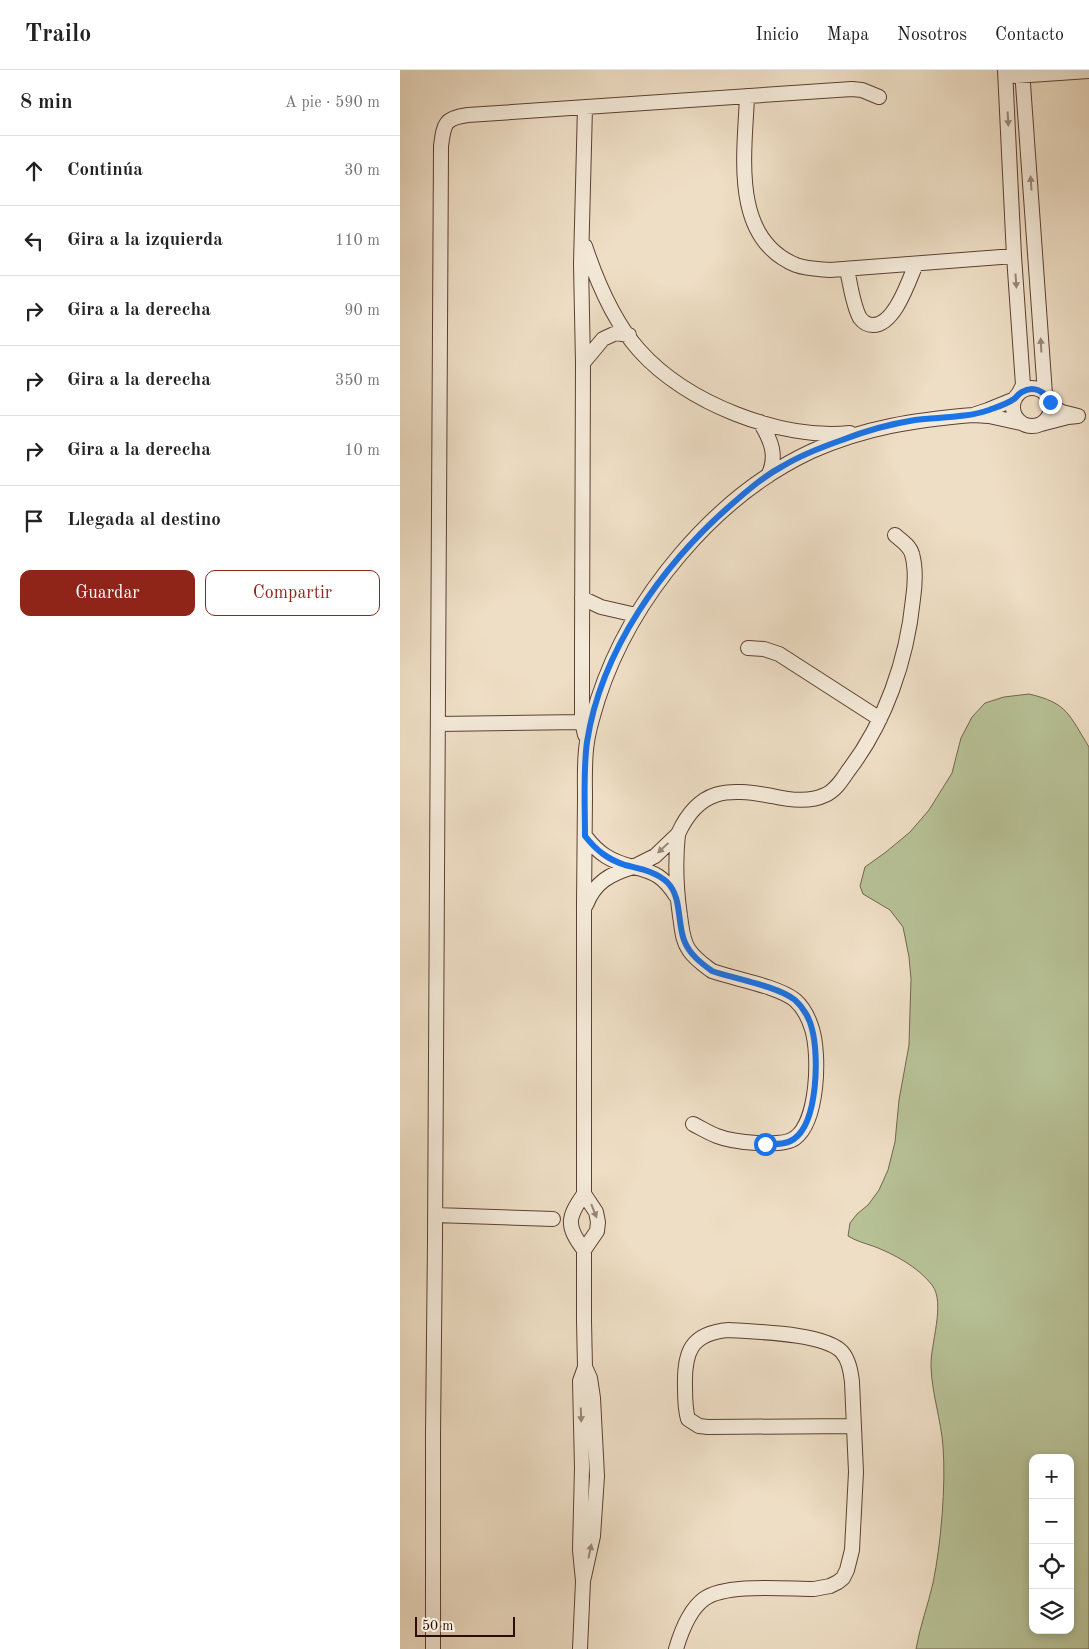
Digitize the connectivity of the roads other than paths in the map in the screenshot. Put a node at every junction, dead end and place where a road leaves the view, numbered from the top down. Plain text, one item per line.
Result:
1 (1089, 71) edge
2 (1005, 73) edge
3 (1022, 73) edge
4 (747, 96) junction
5 (879, 97) dead end
6 (585, 107) junction
7 (582, 239) junction
8 (1014, 256) junction
9 (916, 264) junction
10 (847, 269) junction
11 (629, 335) junction
12 (584, 363) junction
13 (1017, 396) junction
14 (1047, 400) junction
15 (973, 415) junction
16 (1084, 418) edge
17 (760, 422) junction
18 (1021, 423) junction
19 (1041, 424) junction
20 (870, 430) junction
21 (768, 476) junction
22 (895, 535) dead end
23 (582, 598) junction
24 (636, 615) junction
25 (748, 648) dead end
26 (880, 719) junction
27 (587, 720) junction
28 (438, 724) junction
29 (678, 834) junction
30 (585, 836) junction
31 (633, 867) junction
32 (676, 896) junction
33 (584, 910) junction
34 (693, 1124) dead end
35 (584, 1194) junction
36 (575, 1206) junction
37 (435, 1215) junction
38 (553, 1219) junction
39 (572, 1233) junction
40 (584, 1250) junction
41 (854, 1426) junction
42 (433, 1649) edge
43 (580, 1649) edge
44 (676, 1649) edge

1 - 3 street
2 - 3 street
2 -> 8 street
14 -> 3 street
4 - 5 street
4 - 6 street
4 - 10 street
6 - 7 street
6 - 28 street
7 - 11 street
7 - 12 street
8 - 9 street
8 -> 13 street
9 - 10 street
9 - 10 street
11 - 12 street
11 - 17 street
12 - 23 street
13 - 14 street
13 - 15 street
13 - 18 street
14 - 16 street
14 - 19 street
15 - 18 street
15 - 20 street
16 - 19 street
17 - 20 street
17 - 21 street
18 - 19 street
20 - 21 street
21 - 24 street
22 - 26 street
23 - 24 street
23 - 27 street
24 - 27 street
25 - 26 street
26 - 29 street
27 - 28 street
27 - 30 street
28 - 37 street
29 -> 31 street
29 - 32 street
30 - 31 street
30 - 33 street
31 - 32 street
31 - 33 street
32 - 34 street
33 - 35 street
35 - 36 street
35 -> 40 street
36 - 38 street
36 - 39 street
37 - 38 street
37 - 42 street
38 - 39 street
39 - 40 street
40 - 43 street
41 - 41 street
41 - 44 street

